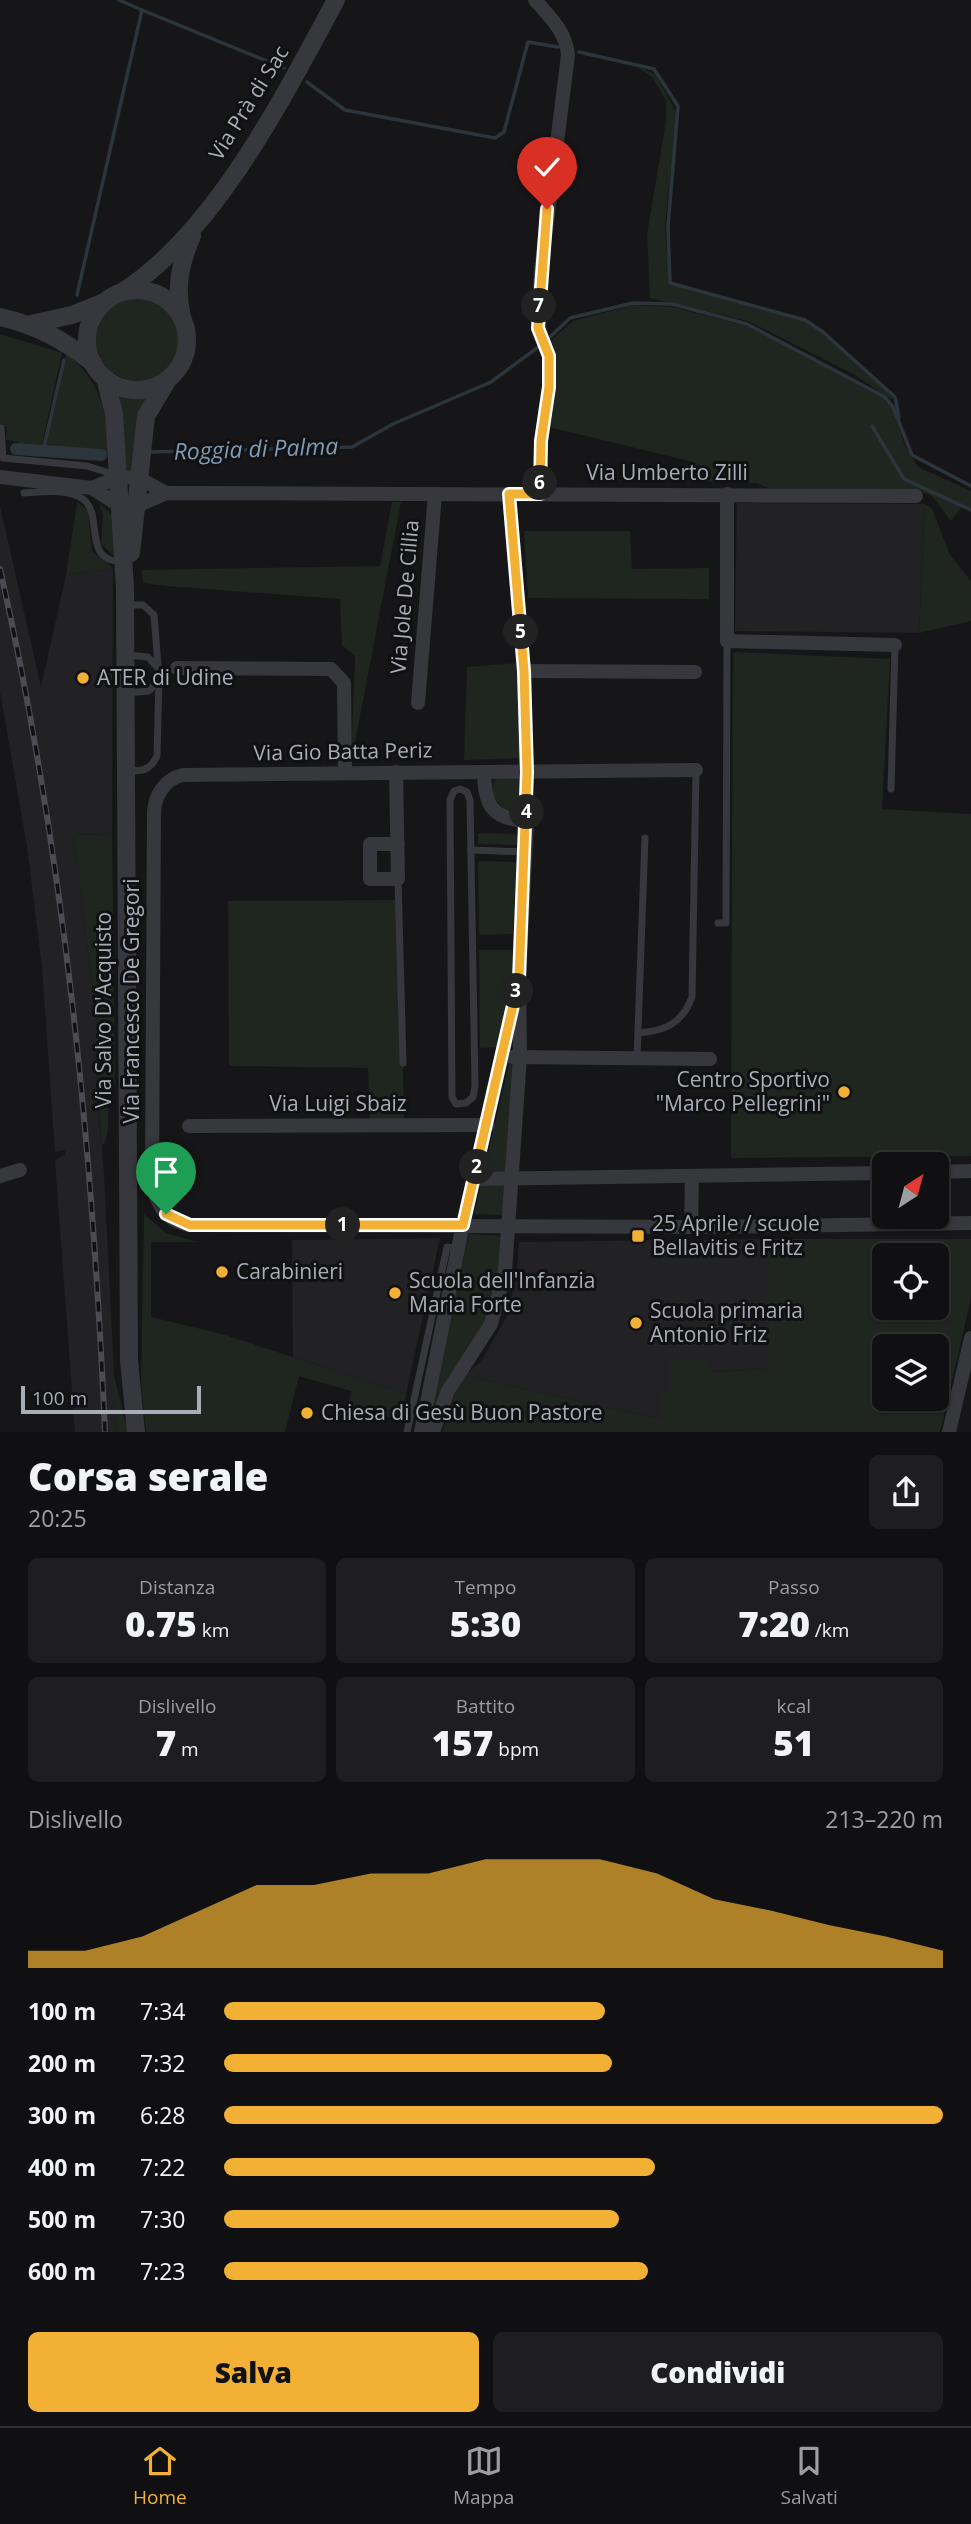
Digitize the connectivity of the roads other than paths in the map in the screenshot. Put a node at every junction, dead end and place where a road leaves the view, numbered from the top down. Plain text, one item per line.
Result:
1 (336, 0) edge
2 (535, 0) edge
3 (195, 227) junction
4 (122, 292) junction
5 (105, 302) junction
6 (0, 317) edge
7 (183, 320) junction
8 (31, 324) junction
9 (93, 363) junction
10 (105, 378) junction
11 (168, 379) junction
12 (1, 428) edge
13 (0, 477) edge
14 (119, 477) junction
15 (139, 478) junction
16 (92, 488) junction
17 (24, 493) dead end
18 (166, 493) junction
19 (435, 494) junction
20 (509, 494) junction
21 (540, 494) junction
22 (727, 494) junction
23 (916, 496) dead end
24 (129, 506) junction
25 (127, 561) junction
26 (125, 596) junction
27 (727, 641) junction
28 (895, 645) joint
29 (126, 655) junction
30 (159, 668) junction
31 (177, 668) dead end
32 (524, 671) junction
33 (695, 672) dead end
34 (159, 678) junction
35 (126, 692) junction
36 (418, 703) dead end
37 (696, 770) joint
38 (126, 771) junction
39 (345, 772) junction
40 (396, 772) junction
41 (484, 772) junction
42 (527, 772) junction
43 (163, 787) joint
44 (891, 789) dead end
45 (527, 821) junction
46 (645, 838) dead end
47 (398, 844) junction
48 (471, 850) junction
49 (526, 852) junction
50 (398, 879) junction
51 (718, 923) dead end
52 (519, 979) junction
53 (638, 1033) junction
54 (503, 1057) junction
55 (520, 1057) junction
56 (637, 1059) junction
57 (710, 1059) dead end
58 (403, 1063) dead end
59 (488, 1125) junction
60 (189, 1126) dead end
61 (20, 1170) dead end
62 (971, 1171) edge
63 (949, 1172) edge
64 (872, 1173) edge
65 (0, 1176) edge
66 (692, 1177) junction
67 (474, 1179) junction
68 (511, 1179) junction
69 (971, 1223) edge
70 (463, 1225) junction
71 (508, 1226) junction
72 (691, 1227) junction
73 (971, 1338) edge
74 (421, 1396) junction
75 (136, 1432) edge
76 (407, 1432) edge
77 (421, 1432) edge
78 (433, 1432) edge
79 (949, 1432) edge

1 - 3 street, Via Prà di Sac
2 - 21 street
3 - 4 street, Via Prà di Sac
3 - 7 street, Via Prà di Sac
4 - 5 street
4 - 7 street
5 - 8 street
5 - 9 street
6 - 8 street
7 - 11 street
8 - 9 street
9 - 10 street
10 - 11 street
10 - 14 street, Via Salvo D'Acquisto
11 - 15 street, Via Salvo D'Acquisto
12 - 14 lane
13 - 16 street
14 - 15 street
14 - 16 street
14 - 24 street, Via Salvo D'Acquisto
15 - 18 street, Via Umberto Zilli
15 - 24 street, Via Salvo D'Acquisto
16 - 24 street
17 - 25 lane
18 - 19 street, Via Umberto Zilli
18 - 24 street, Via Umberto Zilli
19 - 20 street, Via Umberto Zilli
19 - 36 street, Via Jole De Cillia
20 - 21 street, Via Umberto Zilli
20 - 32 street
21 - 22 street, Via Umberto Zilli
22 - 23 street, Via Umberto Zilli
22 - 27 street
24 - 25 street, Via Salvo D'Acquisto
25 - 26 street, Via Salvo D'Acquisto
26 - 29 street, Via Salvo D'Acquisto
26 - 30 lane
27 - 28 street
27 - 51 lane
28 - 44 lane
29 - 30 lane
29 - 35 street, Via Salvo D'Acquisto
30 - 34 lane
31 - 39 street
32 - 33 street
32 - 42 street
34 - 35 lane
34 - 38 lane
35 - 38 street, Via Salvo D'Acquisto
37 - 42 street, Via Gio Batta Periz
37 - 53 lane
38 - 75 street, Via Salvo D'Acquisto
39 - 40 street, Via Gio Batta Periz
39 - 43 street, Via Gio Batta Periz
40 - 41 street, Via Gio Batta Periz
40 - 47 street
41 - 42 street, Via Gio Batta Periz
41 - 45 street
42 - 45 street
43 - 70 street, Via Francesco De Gregori
45 - 49 street
46 - 53 lane
47 - 50 street
47 - 50 street
48 - 48 lane
48 - 49 lane
49 - 52 street
50 - 58 lane
52 - 54 street
52 - 55 street
53 - 56 lane
54 - 55 street
54 - 59 street
55 - 56 street
55 - 68 street
56 - 57 street
59 - 60 street, Via Luigi Sbaiz
59 - 67 street
61 - 65 street
62 - 63 street
64 - 66 street
66 - 68 street
66 - 72 street
67 - 68 street
67 - 70 street
68 - 71 street
69 - 72 street
70 - 71 street
70 - 74 street
71 - 72 street
71 - 78 street
73 - 79 street
74 - 76 lane
74 - 77 street

